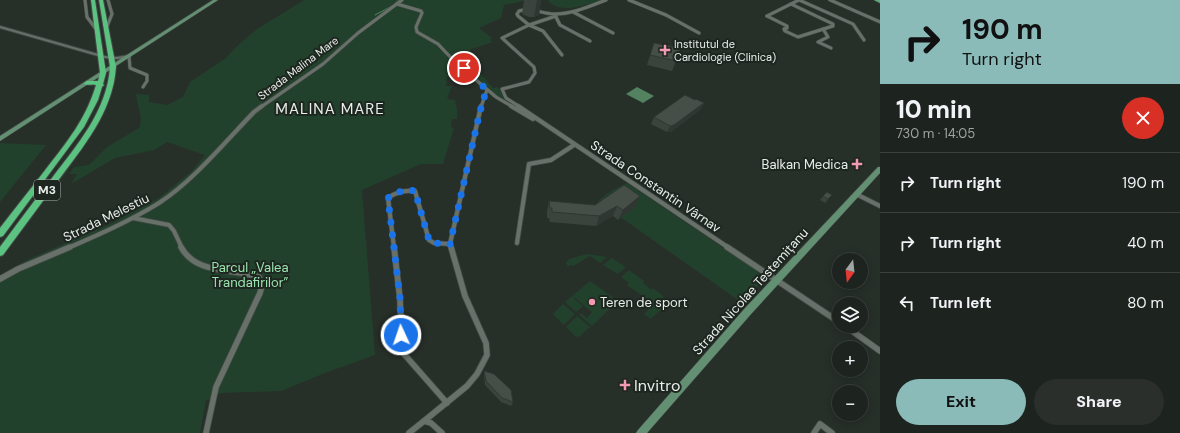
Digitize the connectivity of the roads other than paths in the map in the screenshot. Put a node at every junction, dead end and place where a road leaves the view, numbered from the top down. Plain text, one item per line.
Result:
1 (85, 0) edge
2 (93, 0) edge
3 (101, 0) edge
4 (108, 0) edge
5 (216, 0) edge
6 (402, 0) edge
7 (606, 0) edge
8 (629, 0) edge
9 (799, 0) edge
10 (830, 0) edge
11 (876, 0) edge
12 (880, 2) edge
13 (397, 4) junction
14 (791, 4) junction
15 (573, 12) junction
16 (555, 15) junction
17 (880, 22) edge
18 (529, 25) junction
19 (0, 27) edge
20 (96, 29) junction
21 (106, 29) junction
22 (823, 29) junction
23 (613, 33) dead end
24 (699, 33) dead end
25 (864, 40) dead end
26 (590, 42) dead end
27 (831, 48) dead end
28 (562, 55) dead end
29 (100, 56) junction
30 (129, 56) junction
31 (112, 58) junction
32 (113, 67) junction
33 (103, 73) junction
34 (87, 83) junction
35 (101, 84) junction
36 (144, 87) dead end
37 (487, 90) junction
38 (540, 122) junction
39 (0, 139) edge
40 (226, 140) joint
41 (574, 145) junction
42 (880, 169) edge
43 (856, 194) junction
44 (880, 206) edge
45 (133, 218) junction
46 (0, 234) edge
47 (517, 243) dead end
48 (450, 244) junction
49 (0, 253) edge
50 (0, 279) edge
51 (778, 280) junction
52 (832, 317) edge
53 (855, 333) edge
54 (880, 350) edge
55 (447, 403) junction
56 (424, 421) junction
57 (206, 433) edge
58 (409, 433) edge
59 (442, 433) edge
60 (641, 433) edge
61 (814, 433) edge
62 (832, 433) edge

1 - 20 street
2 - 20 highway, M3
3 - 21 highway, M3
4 - 21 street
5 - 30 main road
6 - 13 street, Strada Malina Mare
7 - 15 street
8 - 24 street
9 - 14 street
9 - 25 street
10 - 17 street
11 - 12 main road
13 - 37 street
13 - 40 street, Strada Malina Mare
14 - 22 street
14 - 22 street
15 - 16 street
15 - 23 street
16 - 18 street
16 - 18 street
16 - 26 street
18 - 28 street
18 - 38 street, Strada Constantin Vârnav
19 - 29 street
20 - 29 highway, M3
21 - 31 highway, M3
22 - 27 street
29 - 31 street
29 - 33 highway, M3
30 - 31 street
30 - 32 main road
30 - 36 street
31 - 32 highway, M3
32 - 33 main road
32 - 49 highway, M3
33 - 34 main road
33 - 35 highway, M3
34 - 35 highway
34 - 39 main road
35 - 46 highway, M3
37 - 38 street
37 - 48 street
38 - 41 street, Strada Constantin Vârnav
40 - 45 street, Strada Melestiu
41 - 47 street
41 - 51 street, Strada Constantin Vârnav
42 - 43 main road, Strada Nicolae Testemițanu
43 - 44 street
43 - 51 main road, Strada Nicolae Testemițanu
45 - 50 street, Strada Melestiu
45 - 57 street
48 - 55 street
48 - 55 street
51 - 52 street, Strada Constantin Vârnav
51 - 60 main road, Strada Nicolae Testemițanu
53 - 54 street
55 - 56 street
56 - 58 street
56 - 59 street
61 - 62 street

